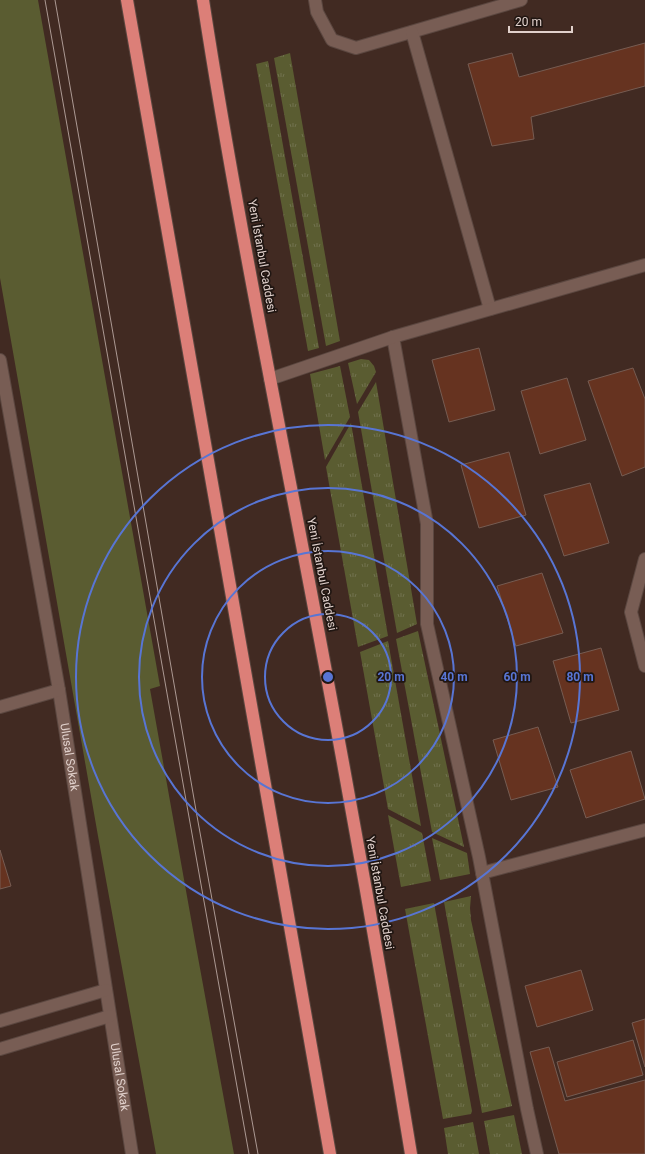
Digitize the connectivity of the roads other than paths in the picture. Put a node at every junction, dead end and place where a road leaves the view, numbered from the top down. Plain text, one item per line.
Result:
1 (127, 0) edge
2 (203, 0) edge
3 (315, 0) edge
4 (521, 0) edge
5 (412, 32) junction
6 (645, 265) edge
7 (490, 309) junction
8 (393, 337) junction
9 (0, 360) edge
10 (270, 380) junction
11 (645, 559) edge
12 (645, 666) edge
13 (59, 690) junction
14 (0, 706) edge
15 (645, 830) edge
16 (482, 873) junction
17 (106, 990) junction
18 (110, 1016) junction
19 (0, 1021) edge
20 (0, 1049) edge
21 (132, 1154) edge
22 (330, 1154) edge
23 (411, 1154) edge
24 (537, 1154) edge

1 - 22 highway
2 - 10 highway, Yeni İstanbul Caddesi
3 - 5 street
4 - 5 street
5 - 7 street
6 - 7 street
7 - 8 street
8 - 10 street
8 - 16 street
9 - 13 street, Ulusal Sokak
10 - 23 highway, Yeni İstanbul Caddesi
11 - 12 street
13 - 14 street
13 - 17 street, Ulusal Sokak
15 - 16 street
16 - 24 street
17 - 18 street, Ulusal Sokak
17 - 19 street
18 - 20 street
18 - 21 street, Ulusal Sokak

